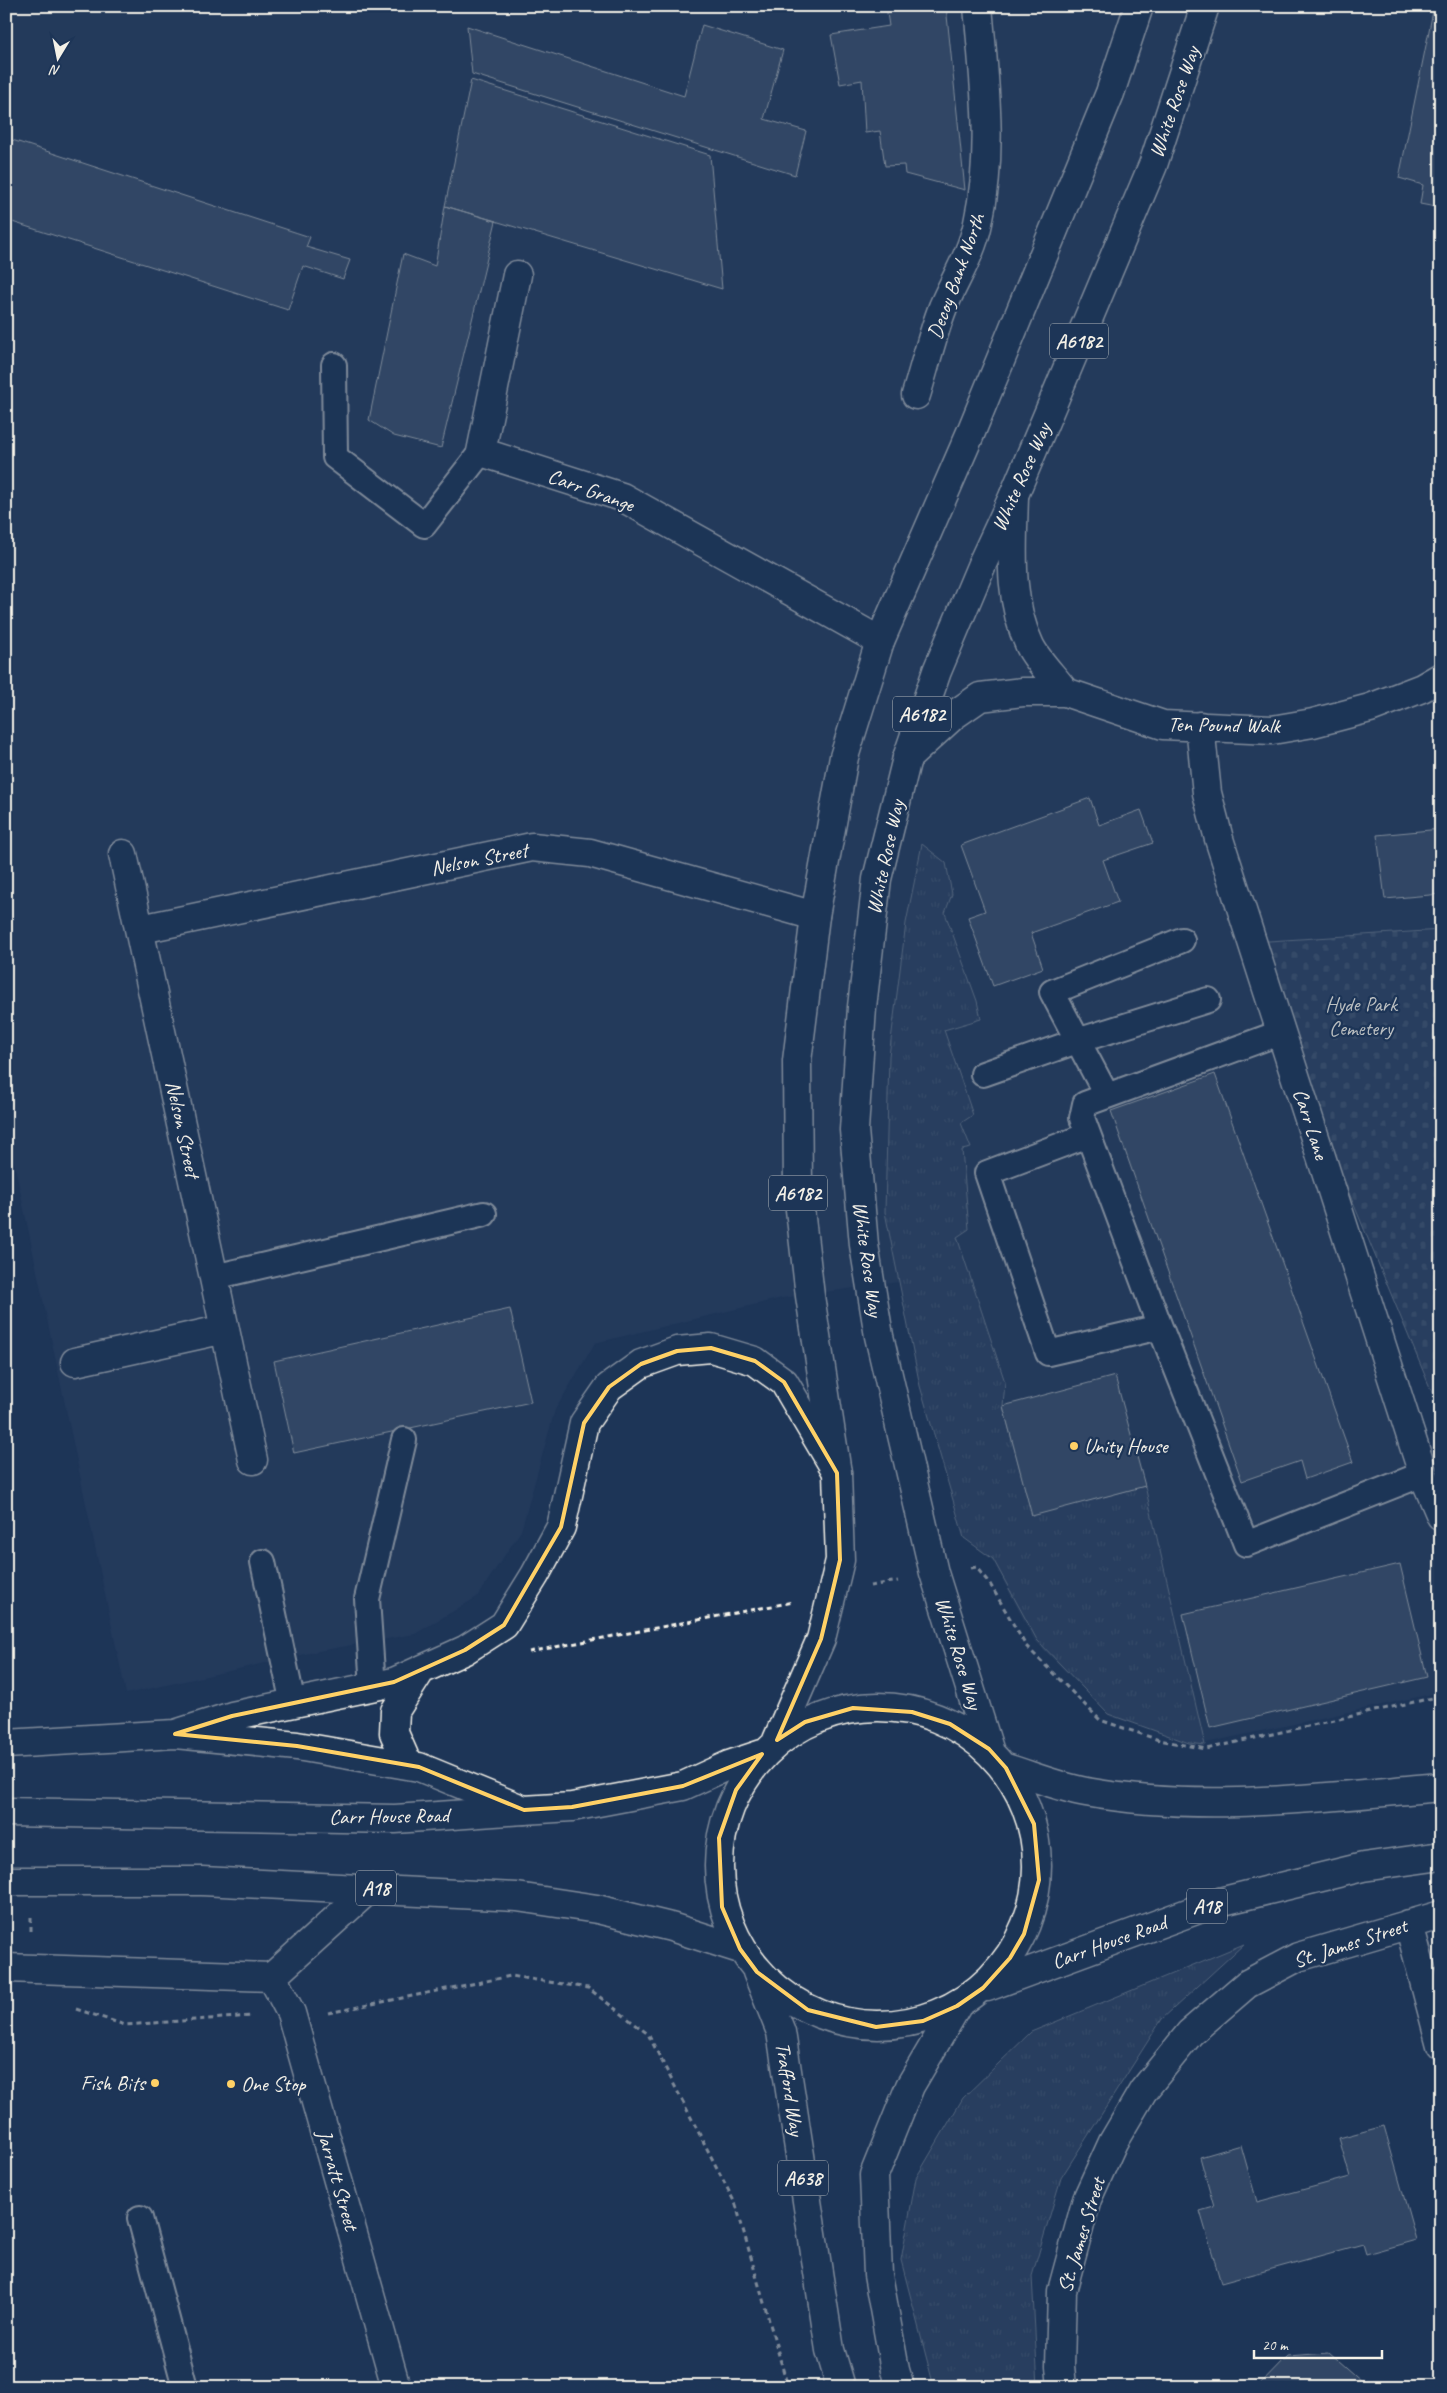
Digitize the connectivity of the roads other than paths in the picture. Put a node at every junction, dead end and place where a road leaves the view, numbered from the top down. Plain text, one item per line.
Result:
1 (978, 6) edge
2 (1139, 6) edge
3 (1205, 6) edge
4 (517, 275) dead end
5 (334, 365) dead end
6 (916, 395) dead end
7 (481, 452) junction
8 (1014, 495) junction
9 (880, 641) junction
10 (1441, 677) edge
11 (1064, 692) junction
12 (1200, 726) junction
13 (907, 758) junction
14 (123, 854) dead end
15 (815, 916) junction
16 (141, 929) junction
17 (1182, 940) dead end
18 (1208, 1000) dead end
19 (1282, 1032) junction
20 (1077, 1040) junction
21 (983, 1074) dead end
22 (1107, 1096) junction
23 (1088, 1135) junction
24 (484, 1214) dead end
25 (214, 1278) junction
26 (1160, 1327) junction
27 (225, 1329) junction
28 (76, 1362) dead end
29 (404, 1440) dead end
30 (253, 1460) dead end
31 (837, 1473) junction
32 (1423, 1474) junction
33 (1441, 1516) edge
34 (263, 1562) dead end
35 (422, 1670) junction
36 (373, 1687) junction
37 (293, 1704) junction
38 (175, 1734) junction
39 (6, 1744) edge
40 (770, 1747) junction
41 (997, 1758) junction
42 (408, 1765) junction
43 (1441, 1787) edge
44 (524, 1810) junction
45 (6, 1812) edge
46 (1441, 1856) edge
47 (6, 1881) edge
48 (370, 1888) junction
49 (1441, 1915) edge
50 (1409, 1924) junction
51 (740, 1949) junction
52 (6, 1968) edge
53 (757, 1972) junction
54 (272, 1976) junction
55 (983, 1988) junction
56 (957, 2006) junction
57 (1441, 2045) edge
58 (140, 2218) dead end
59 (185, 2387) edge
60 (396, 2387) edge
61 (841, 2387) edge
62 (900, 2387) edge
63 (1062, 2387) edge

1 - 6 main road, Decoy Bank North
2 - 9 main road, A6182
3 - 8 main road, White Rose Way / A6182
4 - 7 main road
5 - 7 lane
7 - 9 main road, Carr Grange
8 - 11 main road
8 - 13 main road, White Rose Way / A6182
9 - 15 main road, A6182
10 - 12 main road, Ten Pound Walk
11 - 12 main road, Ten Pound Walk
11 - 13 main road, Ten Pound Walk
12 - 19 main road, Carr Lane
13 - 41 main road, White Rose Way / A6182
14 - 16 main road, Nelson Street
15 - 16 main road, Nelson Street
15 - 31 main road, A6182
16 - 25 main road, Nelson Street
17 - 20 lane
18 - 20 lane
19 - 22 lane
19 - 32 main road, Carr Lane
20 - 21 lane
20 - 22 lane
22 - 23 lane
23 - 26 lane
23 - 26 lane
24 - 25 lane
25 - 27 main road, Nelson Street
26 - 32 lane
27 - 28 main road
27 - 30 main road, Nelson Street
29 - 36 lane
31 - 35 main road
31 - 40 main road, A6182
32 - 33 main road, Carr Lane
34 - 37 lane
35 - 36 main road
35 - 42 main road
36 - 37 main road
37 - 38 main road
38 - 39 main road
38 - 42 main road
40 - 41 main road
40 - 44 main road, Carr House Road
40 - 51 main road
41 - 43 main road
41 - 55 main road, White Rose Way
42 - 44 main road
44 - 45 main road, Carr House Road
46 - 55 main road, Carr House Road / A18
47 - 48 main road, A18
48 - 51 main road, A18
48 - 54 main road
49 - 50 main road, St. James Street
50 - 57 main road
50 - 63 main road, St. James Street
51 - 53 main road
52 - 54 main road
53 - 56 main road
53 - 61 main road, Trafford Way / A638
54 - 60 main road, Jarratt Street
55 - 56 main road
56 - 62 main road
58 - 59 lane

